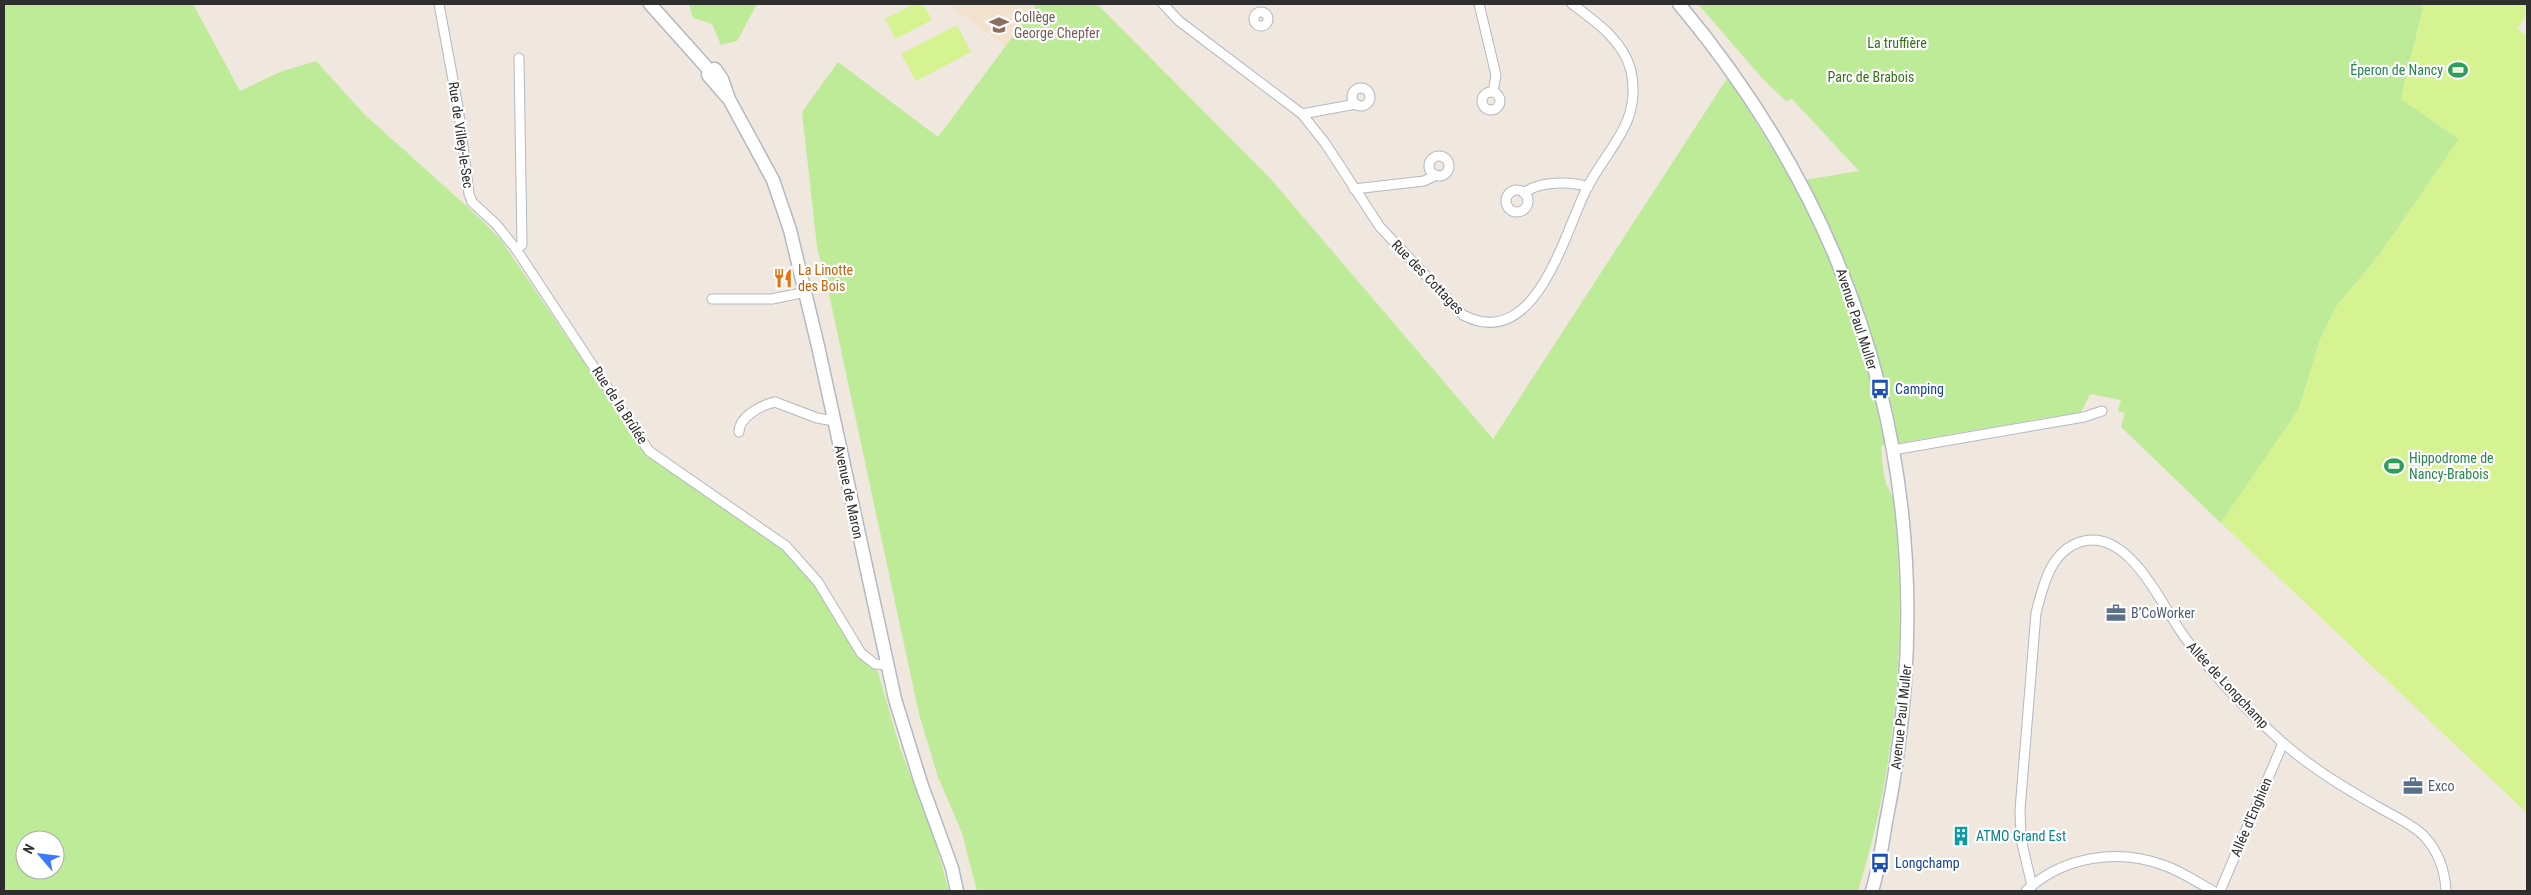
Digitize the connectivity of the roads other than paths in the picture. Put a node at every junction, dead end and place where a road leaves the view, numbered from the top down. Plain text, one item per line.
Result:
1 (439, 4) edge
2 (650, 4) edge
3 (1163, 4) edge
4 (1479, 4) edge
5 (1572, 4) edge
6 (1679, 4) edge
7 (519, 58) dead end
8 (1493, 92) dead end
9 (1356, 104) dead end
10 (1302, 114) junction
11 (1436, 175) dead end
12 (1588, 187) junction
13 (1354, 189) junction
14 (1524, 193) dead end
15 (516, 249) junction
16 (806, 292) junction
17 (712, 300) dead end
18 (2102, 412) dead end
19 (834, 421) junction
20 (739, 432) dead end
21 (1893, 450) junction
22 (887, 665) junction
23 (2283, 743) junction
24 (1886, 825) junction
25 (2029, 889) edge
26 (957, 891) edge
27 (1864, 891) edge
28 (1872, 891) edge
29 (2213, 891) edge
30 (2220, 891) edge
31 (2446, 891) edge

1 - 15 street, Rue de Villey-le-Sec
2 - 16 main road, Avenue de Maron
3 - 10 street, Rue des Cottages
4 - 8 street
5 - 12 street, Rue des Cottages
6 - 21 main road, Avenue Paul Muller
7 - 15 street
9 - 10 street
10 - 13 street, Rue des Cottages
11 - 13 street
12 - 13 street, Rue des Cottages
12 - 14 street
15 - 22 street, Rue de la Brûlée
16 - 17 street
16 - 19 main road, Avenue de Maron
18 - 21 street
19 - 20 street
19 - 22 main road, Avenue de Maron
21 - 24 main road, Avenue Paul Muller
22 - 26 main road, Avenue de Maron
23 - 25 street, Allée de Longchamp
23 - 30 street, Allée d'Enghien
23 - 31 street, Allée de Longchamp
24 - 27 main road, Avenue Paul Muller
24 - 28 main road, Avenue Paul Muller
25 - 29 street

